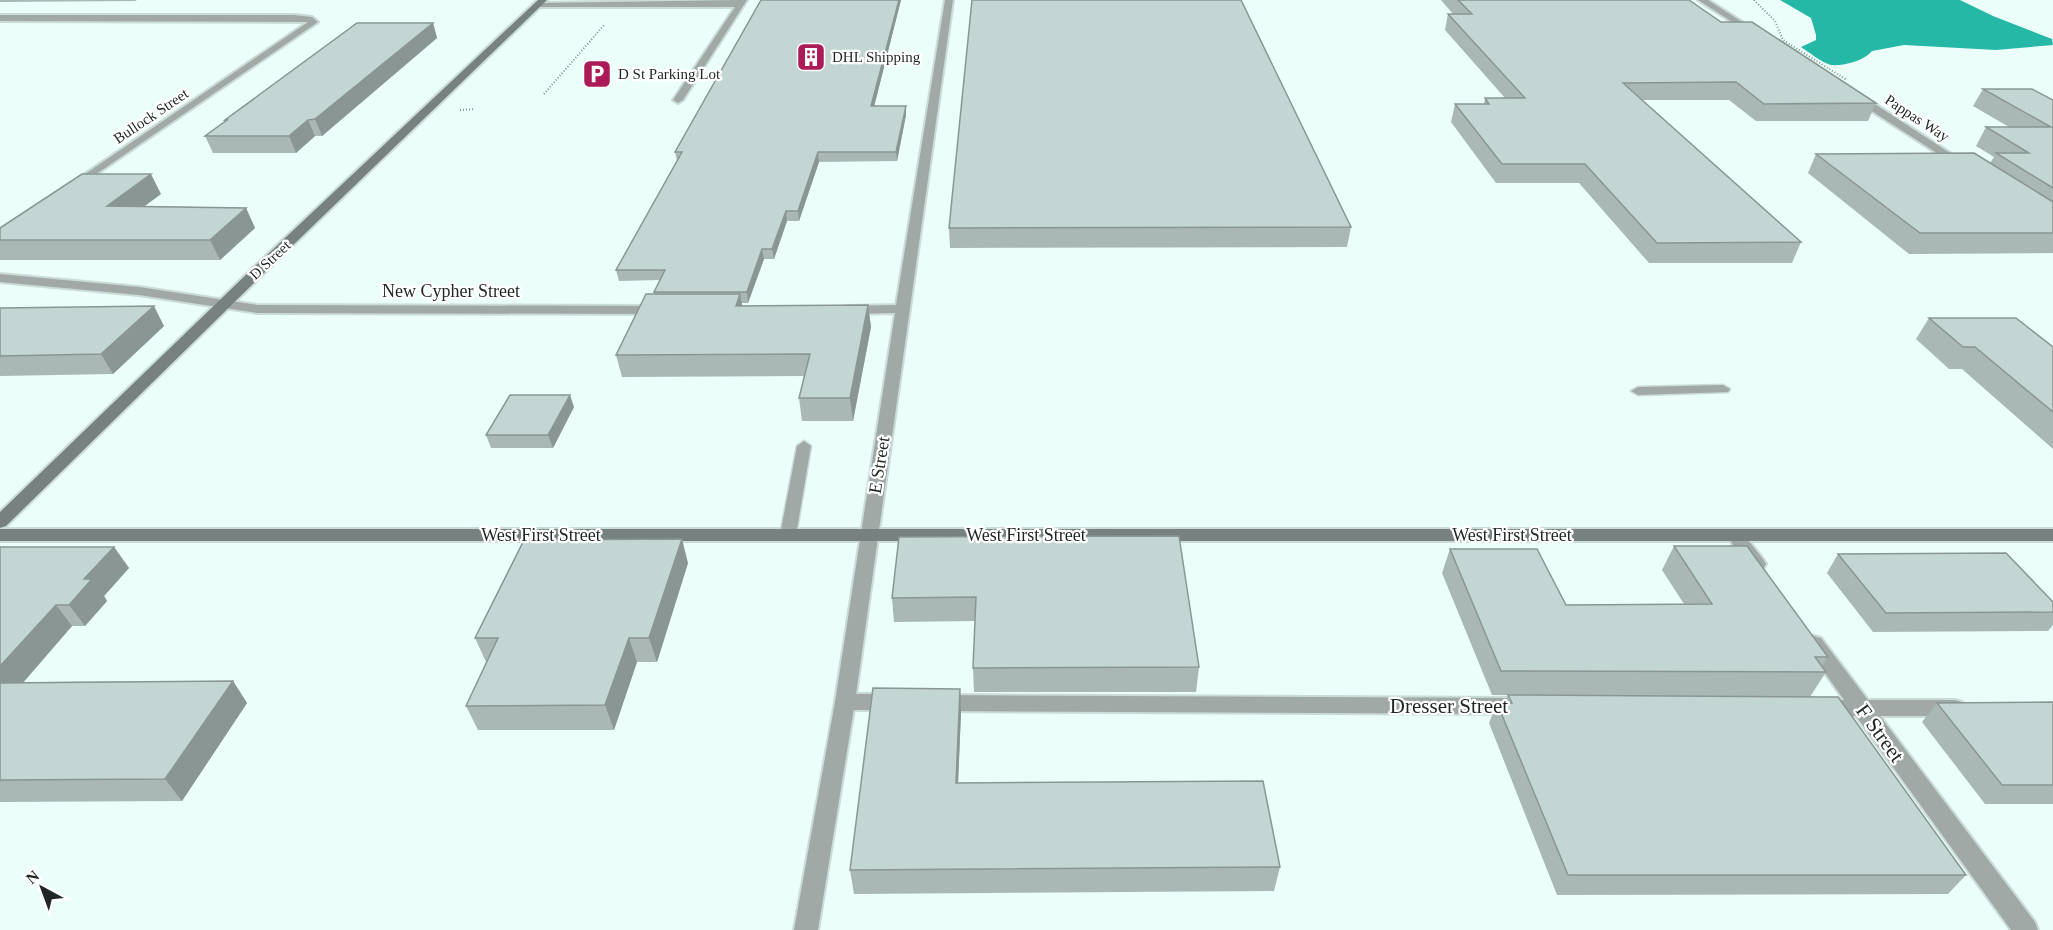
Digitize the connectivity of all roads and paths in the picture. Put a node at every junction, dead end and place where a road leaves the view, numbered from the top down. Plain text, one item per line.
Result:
1 (949, 0) edge
2 (1702, 0) edge
3 (541, 2) edge
4 (742, 2) edge
5 (0, 18) edge
6 (608, 21) dead end
7 (1763, 38) edge
8 (544, 94) dead end
9 (1852, 94) edge
10 (678, 100) dead end
11 (475, 109) dead end
12 (459, 110) dead end
13 (1978, 175) edge
14 (68, 190) edge
15 (0, 278) edge
16 (224, 304) junction
17 (673, 309) edge
18 (903, 309) junction
19 (838, 310) edge
20 (1723, 389) dead end
21 (1638, 391) dead end
22 (804, 446) dead end
23 (0, 522) edge
24 (0, 535) edge
25 (788, 535) junction
26 (868, 535) junction
27 (1735, 535) junction
28 (2053, 535) edge
29 (1768, 581) edge
30 (1802, 626) edge
31 (845, 702) junction
32 (1539, 706) edge
33 (1801, 708) edge
34 (1862, 708) junction
35 (1969, 708) edge
36 (806, 930) edge
37 (2026, 930) edge

1 - 18 street, E Street
2 - 7 street
3 - 4 street
3 - 16 main road, D Street
4 - 10 street
5 - 14 street, Bullock Street
6 - 8 path
9 - 13 street, Pappas Way
11 - 12 path
15 - 16 street, New Cypher Street
16 - 17 street, New Cypher Street
16 - 23 main road, D Street
18 - 19 street
18 - 26 street, E Street
20 - 21 lane
22 - 25 lane
24 - 25 main road, West First Street
25 - 26 main road, West First Street
26 - 27 main road, West First Street
26 - 31 street, E Street
27 - 28 main road, West First Street
27 - 29 street
30 - 34 street, F Street
31 - 32 street, Dresser Street
31 - 36 street, E Street
33 - 34 street
34 - 35 street
34 - 37 street, F Street

